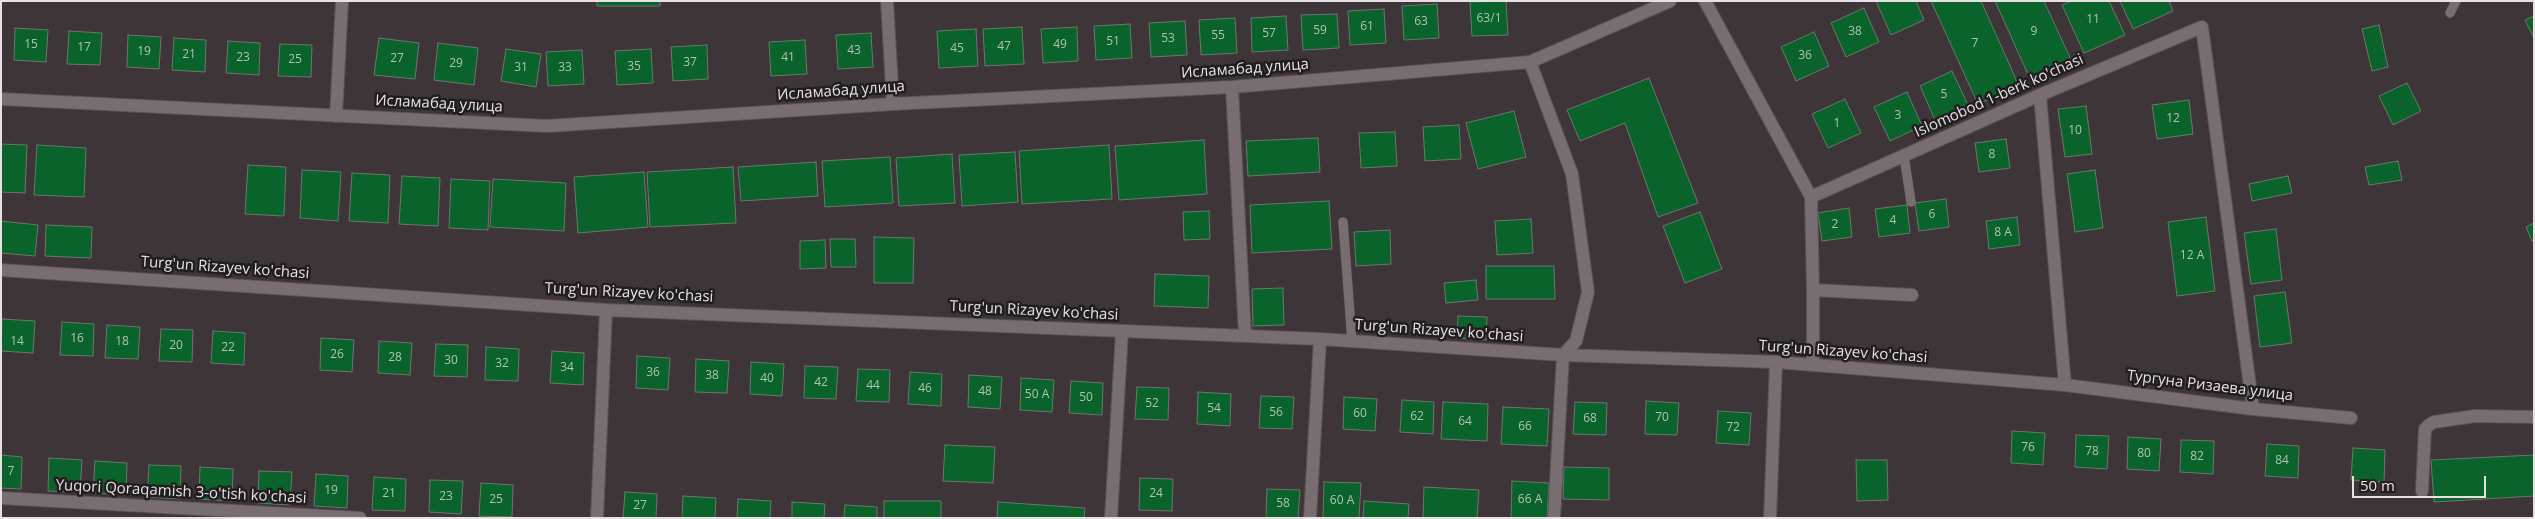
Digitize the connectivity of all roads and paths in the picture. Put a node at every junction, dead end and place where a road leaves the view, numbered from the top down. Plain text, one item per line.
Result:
1 (342, 1) edge
2 (887, 1) edge
3 (1670, 1) edge
4 (1705, 1) edge
5 (2456, 1) edge
6 (2450, 14) dead end
7 (1530, 62) junction
8 (1232, 87) junction
9 (2040, 95) junction
10 (1, 99) edge
11 (894, 104) junction
12 (336, 116) junction
13 (1904, 156) junction
14 (1810, 197) junction
15 (1910, 202) dead end
16 (1343, 222) dead end
17 (1, 270) edge
18 (1813, 290) junction
19 (1912, 295) dead end
20 (606, 310) junction
21 (1122, 332) junction
22 (1245, 336) junction
23 (1320, 339) junction
24 (1352, 341) junction
25 (1563, 355) junction
26 (1776, 362) junction
27 (1813, 365) junction
28 (2065, 385) junction
29 (2253, 409) junction
30 (2534, 417) edge
31 (2351, 418) dead end
32 (2422, 491) dead end
33 (1, 498) edge
34 (237, 515) edge
35 (360, 518) edge
36 (596, 518) edge
37 (1111, 518) edge
38 (1310, 518) edge
39 (1554, 518) edge
40 (1770, 518) edge

1 - 12 street
2 - 11 street
3 - 7 street, Исламабад улица
4 - 14 street
5 - 6 lane
7 - 8 street, Исламабад улица
7 - 25 street
8 - 11 street, Исламабад улица
8 - 22 street
9 - 13 street, Islomobod 1-berk ko'chasi
9 - 28 street
9 - 29 street, Islomobod 1-berk ko'chasi
10 - 12 street, Исламабад улица
11 - 12 street, Исламабад улица
13 - 14 street, Islomobod 1-berk ko'chasi
13 - 15 lane
14 - 18 street
16 - 24 lane
17 - 20 street, Turg'un Rizayev ko'chasi
18 - 19 street
18 - 27 street
20 - 21 street, Turg'un Rizayev ko'chasi
20 - 36 street
21 - 22 street, Turg'un Rizayev ko'chasi
21 - 37 street
22 - 23 street, Turg'un Rizayev ko'chasi
23 - 24 street, Turg'un Rizayev ko'chasi
23 - 38 street
24 - 25 street, Turg'un Rizayev ko'chasi
25 - 26 street, Turg'un Rizayev ko'chasi
25 - 39 street
26 - 27 street, Turg'un Rizayev ko'chasi
26 - 40 street
27 - 28 street, Turg'un Rizayev ko'chasi
28 - 29 street, Тургуна Ризаева улица
29 - 31 street, Тургуна Ризаева улица
30 - 32 street
33 - 34 street, Yuqori Qoraqamish 3-o'tish ko'chasi
34 - 35 street, Yuqori Qoraqamish 3-o'tish ko'chasi

